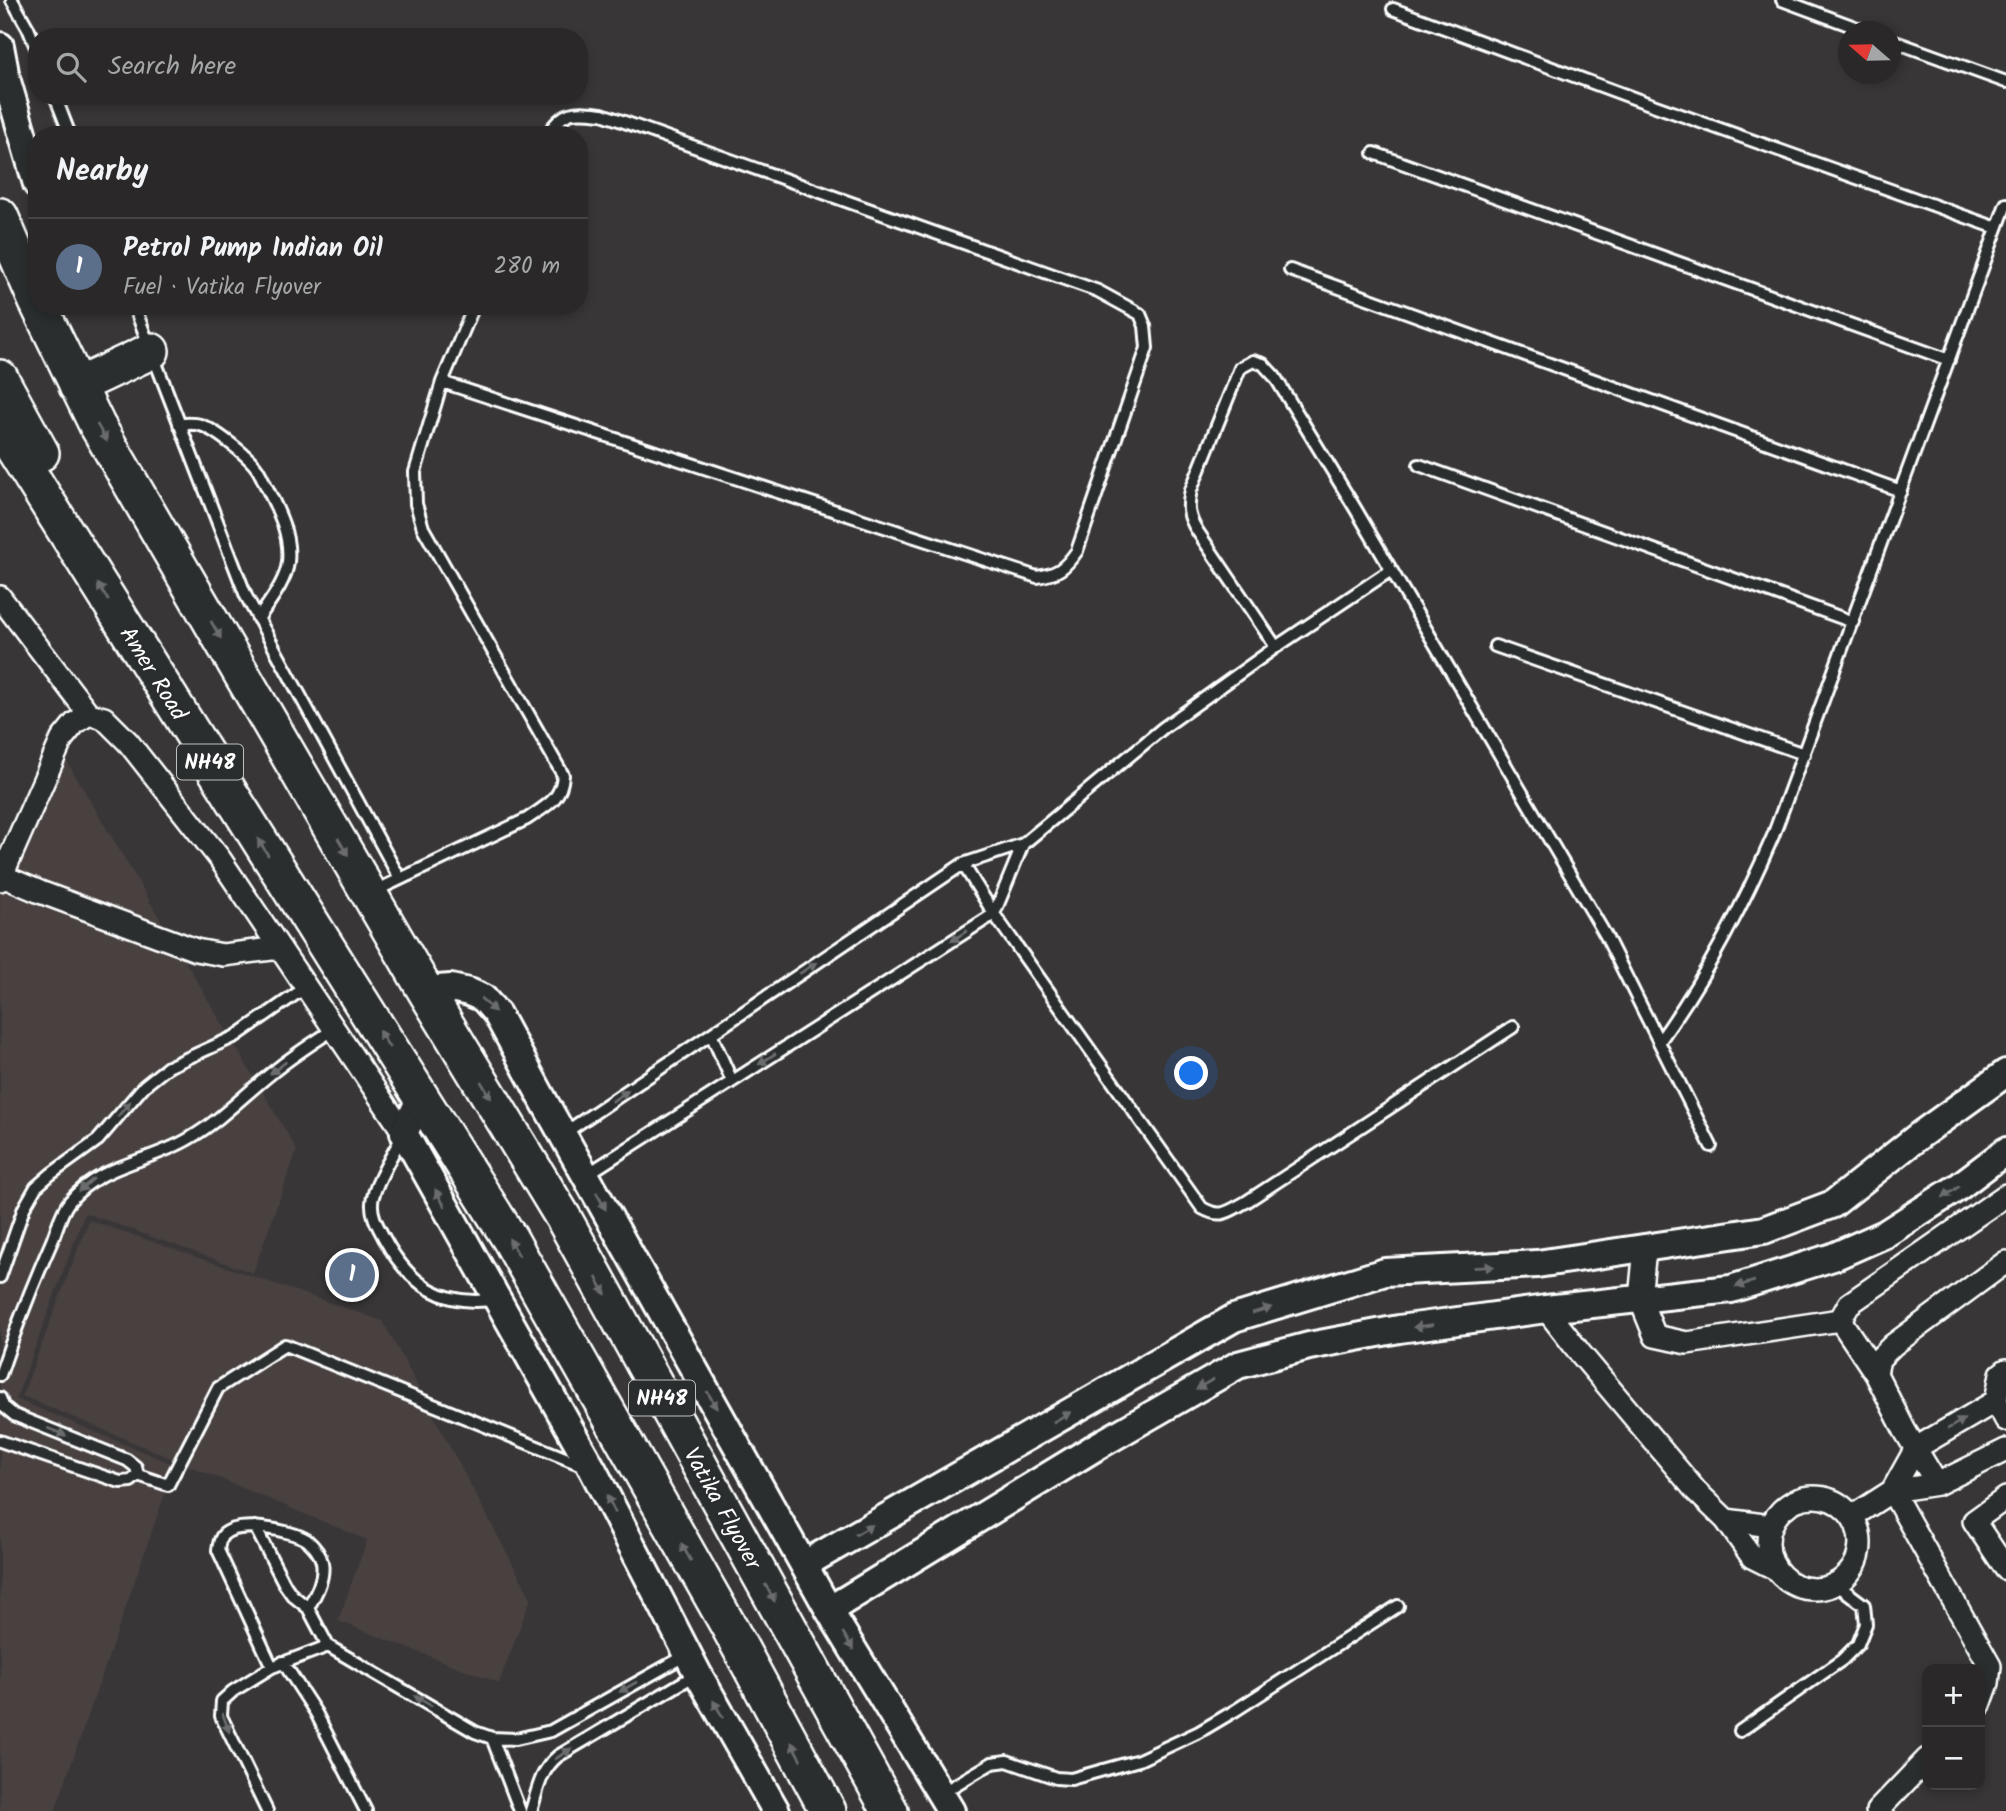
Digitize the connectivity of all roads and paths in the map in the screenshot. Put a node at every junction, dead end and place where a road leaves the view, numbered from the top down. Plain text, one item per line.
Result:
1 (12, 0) edge
2 (1782, 0) edge
3 (1393, 9) dead end
4 (1838, 21) edge
5 (28, 28) edge
6 (1901, 44) edge
7 (0, 46) edge
8 (2006, 82) edge
9 (58, 105) edge
10 (67, 126) edge
11 (553, 126) edge
12 (28, 153) edge
13 (1374, 153) dead end
14 (2006, 204) edge
15 (0, 216) edge
16 (1997, 228) junction
17 (11, 265) edge
18 (1290, 270) dead end
19 (28, 290) edge
20 (44, 315) edge
21 (137, 315) edge
22 (470, 315) edge
23 (151, 351) junction
24 (1949, 360) junction
25 (0, 378) edge
26 (442, 382) junction
27 (77, 386) junction
28 (179, 424) junction
29 (0, 427) edge
30 (1419, 465) dead end
31 (1901, 491) junction
32 (60, 522) junction
33 (1391, 570) junction
34 (0, 597) edge
35 (258, 619) junction
36 (1853, 622) junction
37 (1495, 646) dead end
38 (1276, 647) junction
39 (89, 714) junction
40 (1804, 754) junction
41 (1023, 844) junction
42 (963, 864) junction
43 (1, 877) edge
44 (385, 886) junction
45 (994, 914) junction
46 (280, 948) junction
47 (306, 987) junction
48 (425, 990) junction
49 (1513, 1027) dead end
50 (334, 1028) junction
51 (711, 1034) junction
52 (1659, 1042) junction
53 (2006, 1073) edge
54 (732, 1081) junction
55 (421, 1097) junction
56 (404, 1133) junction
57 (563, 1134) junction
58 (1711, 1146) dead end
59 (2006, 1151) edge
60 (586, 1175) junction
61 (2006, 1195) edge
62 (1645, 1248) junction
63 (2006, 1262) edge
64 (0, 1277) edge
65 (1640, 1299) junction
66 (497, 1300) junction
67 (1546, 1309) junction
68 (1840, 1320) junction
69 (2006, 1370) edge
70 (1876, 1374) junction
71 (0, 1375) edge
72 (0, 1398) edge
73 (1996, 1401) junction
74 (2006, 1420) edge
75 (0, 1441) edge
76 (1916, 1448) junction
77 (2006, 1450) edge
78 (593, 1470) junction
79 (138, 1475) junction
80 (1937, 1484) junction
81 (1892, 1491) junction
82 (2006, 1498) edge
83 (1853, 1516) junction
84 (1726, 1520) junction
85 (1771, 1526) junction
86 (255, 1527) junction
87 (805, 1564) junction
88 (1776, 1569) junction
89 (2006, 1569) edge
90 (1836, 1584) junction
91 (1398, 1606) dead end
92 (308, 1608) junction
93 (830, 1609) junction
94 (328, 1646) junction
95 (283, 1662) junction
96 (693, 1664) junction
97 (272, 1667) junction
98 (1985, 1691) edge
99 (1740, 1731) dead end
100 (492, 1738) junction
101 (1922, 1764) edge
102 (946, 1802) edge
103 (267, 1811) edge
104 (366, 1811) edge
105 (520, 1811) edge
106 (531, 1811) edge
107 (776, 1811) edge
108 (828, 1811) edge
109 (890, 1811) edge
110 (1877, 1811) edge

1 - 5 lane
2 - 4 lane
3 - 16 lane
6 - 8 lane
7 - 12 street
9 - 10 lane
11 - 26 lane
13 - 24 lane
14 - 16 lane
15 - 17 highway, NH48
16 - 24 lane
17 - 19 highway, NH48
18 - 31 lane
20 - 27 highway, NH48
21 - 23 lane
22 - 26 lane
23 - 27 highway
23 - 28 lane
24 - 31 lane
25 - 32 highway
26 - 44 lane
27 -> 44 highway, NH48
28 - 35 lane
28 - 35 lane
29 - 32 highway, Amer Road / NH48
30 - 36 lane
31 - 36 lane
55 -> 32 highway, Amer Road / NH48
33 - 38 lane
33 - 38 lane
33 - 52 lane
34 - 39 street
35 - 44 lane
36 - 40 lane
37 - 40 lane
38 - 41 lane
39 - 43 street
39 - 46 street
40 - 52 lane
41 - 42 lane
41 - 45 lane
42 - 45 lane
51 -> 42 lane
43 - 46 street
44 - 48 highway, NH48
45 - 49 lane
45 -> 54 lane
46 - 47 street
47 - 50 street
64 -> 47 lane
48 -> 57 street
48 -> 109 highway, Vatika Flyover / NH48
50 - 56 street
50 -> 71 lane
51 - 54 lane
57 -> 51 lane
52 - 58 lane
53 - 62 street
54 - 60 lane
55 - 56 street
108 -> 55 highway, NH48
66 -> 56 street
56 - 66 lane
57 - 60 street
59 -> 65 street
60 -> 87 street
61 - 68 street
62 - 65 street
87 -> 62 street
63 - 70 street
65 - 67 street
65 - 68 street
66 - 78 street
67 - 84 street
67 -> 93 street
68 - 70 street
69 - 73 street
70 - 76 street
72 -> 79 lane
73 - 74 street
76 -> 73 street
75 - 79 lane
76 - 80 street
76 - 81 street
77 - 80 street
78 - 79 lane
96 -> 78 street
80 - 81 street
81 - 83 street
81 - 98 street
82 - 89 street
83 - 85 street
83 - 90 street
84 - 85 street
84 - 88 street
85 - 88 street
86 - 92 lane
86 - 92 lane
86 - 97 lane
87 - 93 street
88 - 90 street
90 - 99 lane
91 - 102 lane
92 - 94 lane
93 -> 102 street
94 - 95 lane
100 -> 94 lane
95 - 97 lane
95 - 104 lane
96 -> 100 lane
106 -> 96 lane
107 -> 96 street
97 -> 103 lane
100 - 105 lane
101 - 110 street

